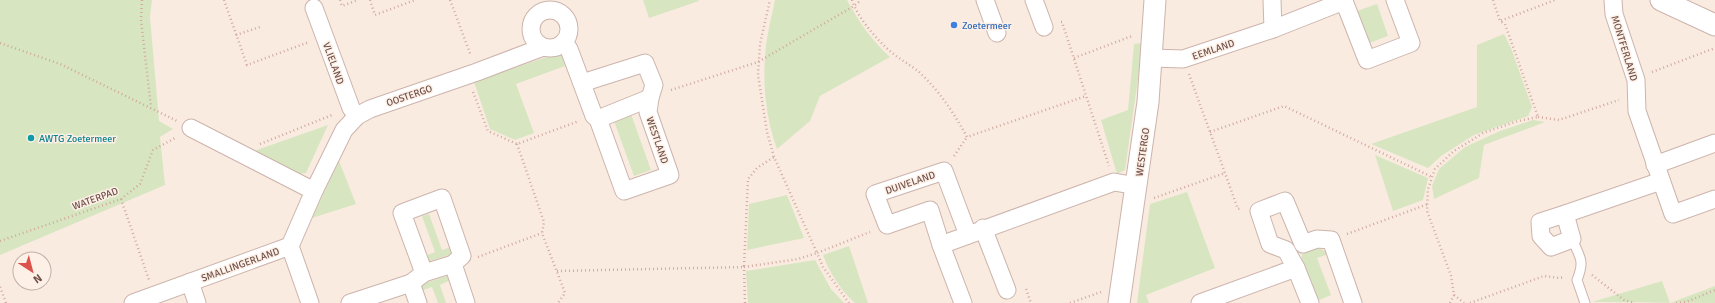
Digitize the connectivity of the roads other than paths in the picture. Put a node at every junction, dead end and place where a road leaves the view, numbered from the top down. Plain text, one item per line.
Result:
1 (985, 0) edge
2 (1034, 0) edge
3 (1155, 0) edge
4 (1272, 0) edge
5 (1345, 0) edge
6 (1395, 0) edge
7 (1613, 0) edge
8 (1661, 0) edge
9 (549, 5) edge
10 (314, 8) dead end
11 (1715, 25) edge
12 (1044, 27) road end
13 (1273, 29) junction
14 (997, 33) dead end
15 (563, 43) junction
16 (543, 47) junction
17 (1152, 58) junction
18 (582, 83) junction
19 (651, 94) junction
20 (354, 112) junction
21 (596, 117) junction
22 (191, 128) road end
23 (1715, 143) edge
24 (1658, 173) junction
25 (314, 191) junction
26 (1135, 196) junction
27 (1715, 199) edge
28 (1565, 214) junction
29 (976, 232) junction
30 (1572, 239) junction
31 (1302, 244) junction
32 (941, 245) junction
33 (290, 246) junction
34 (1286, 250) junction
35 (457, 260) junction
36 (1296, 268) junction
37 (424, 273) junction
38 (190, 282) junction
39 (411, 284) junction
40 (1007, 290) dead end
41 (1121, 294) edge
42 (134, 303) edge
43 (197, 303) edge
44 (310, 303) edge
45 (350, 303) edge
46 (418, 303) edge
47 (466, 303) edge
48 (963, 303) edge
49 (1200, 303) edge
50 (1310, 303) edge
51 (1353, 303) edge
52 (1585, 303) edge

1 - 14 street
2 - 12 street
3 - 17 street, WESTERGO
4 - 13 street
5 - 6 street, EEMLAND
5 - 13 street, EEMLAND
7 - 24 street, MONTFERLAND
8 - 11 street
9 - 15 street
9 - 16 street
10 - 20 street, VLIELAND
13 - 17 street, EEMLAND
15 - 16 street
15 - 18 street, WESTLAND
16 - 20 street, OOSTERGO
17 - 26 street, WESTERGO
18 - 19 street, WESTLAND
18 - 21 street, WESTLAND
19 - 21 street
19 - 21 street, WESTLAND
20 - 25 street, OOSTERGO
22 - 25 street
23 - 24 street
24 - 27 street, MONTFERLAND
24 - 28 street
25 - 33 street, OOSTERGO
26 - 29 street
26 - 41 street, WESTERGO
28 - 30 street
28 - 30 street
29 - 32 street
29 - 32 street, DUIVELAND
29 - 40 street, DUIVELAND
30 - 52 lane
31 - 34 street
31 - 34 street
31 - 51 street
32 - 48 street
33 - 38 street, SMALLINGERLAND
33 - 44 street
34 - 36 street
35 - 37 street
35 - 37 street
35 - 47 street
36 - 49 street
36 - 50 street
37 - 39 street
38 - 42 street, SMALLINGERLAND
38 - 43 street, SMALLINGERLAND
39 - 45 street
39 - 46 street

